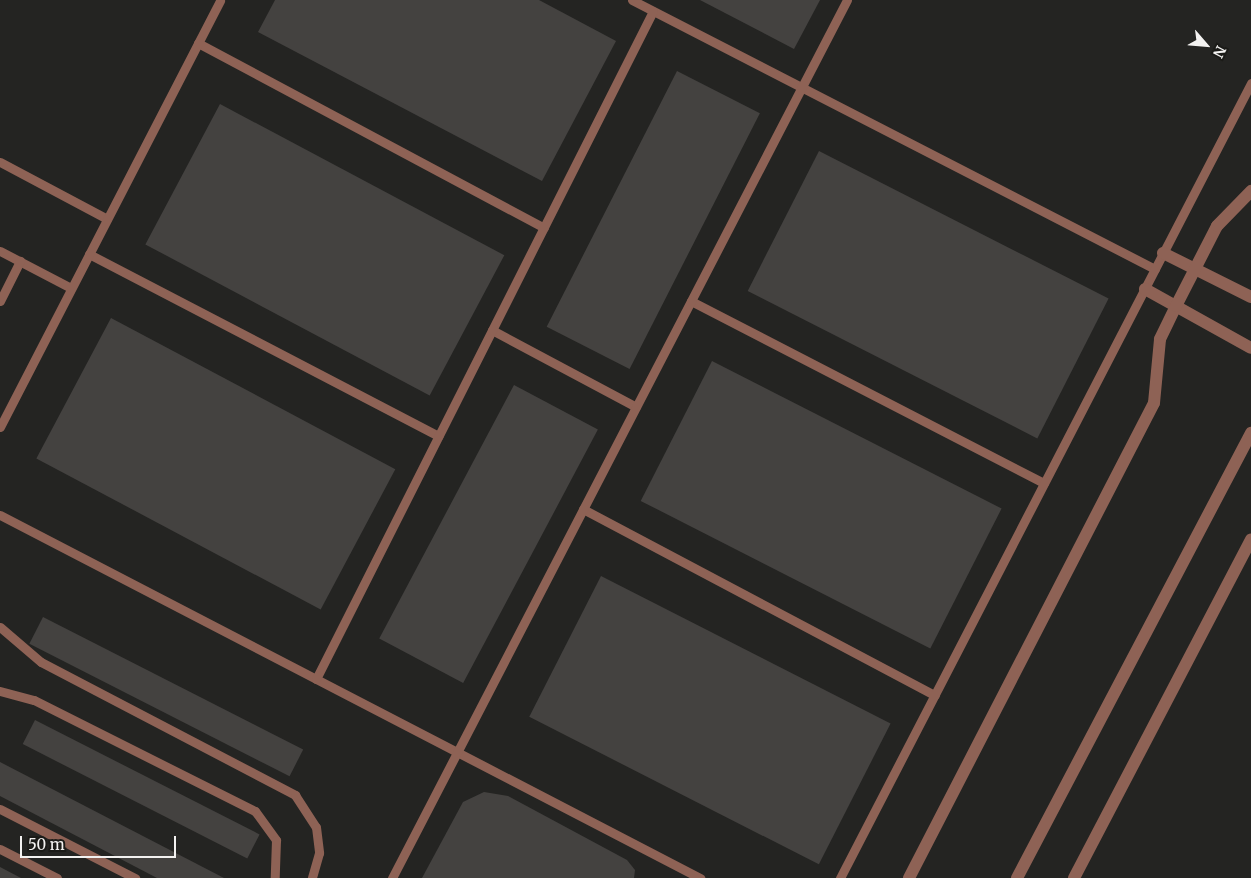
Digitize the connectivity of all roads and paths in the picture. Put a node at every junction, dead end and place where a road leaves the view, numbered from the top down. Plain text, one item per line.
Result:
1 (220, 0) edge
2 (632, 0) edge
3 (847, 0) edge
4 (653, 11) junction
5 (198, 43) junction
6 (1251, 83) edge
7 (802, 87) junction
8 (0, 162) edge
9 (1251, 191) edge
10 (108, 219) junction
11 (544, 228) junction
12 (0, 250) edge
13 (1163, 253) junction
14 (89, 254) junction
15 (20, 261) junction
16 (1155, 269) junction
17 (1194, 269) junction
18 (71, 288) junction
19 (1144, 290) junction
20 (1251, 297) edge
21 (0, 301) edge
22 (691, 301) junction
23 (1176, 306) junction
24 (492, 330) junction
25 (1251, 348) edge
26 (636, 407) junction
27 (0, 427) edge
28 (1251, 433) edge
29 (438, 436) junction
30 (1044, 483) junction
31 (583, 509) junction
32 (0, 515) edge
33 (1251, 540) edge
34 (0, 627) edge
35 (316, 679) junction
36 (0, 691) edge
37 (935, 695) junction
38 (457, 752) junction
39 (0, 809) edge
40 (0, 849) edge
41 (56, 878) edge
42 (134, 878) edge
43 (275, 878) edge
44 (312, 878) edge
45 (392, 878) edge
46 (700, 878) edge
47 (840, 878) edge
48 (909, 878) edge
49 (1017, 878) edge
50 (1074, 878) edge

1 - 5 lane
2 - 4 lane
3 - 7 lane
4 - 7 lane
4 - 11 lane
5 - 10 lane
5 - 11 lane
6 - 13 lane
7 - 16 lane
7 - 22 lane
8 - 10 lane
9 - 17 street
10 - 14 lane
11 - 24 lane
12 - 15 lane
13 - 16 lane
13 - 17 street
14 - 18 lane
14 - 29 lane
15 - 18 lane
15 - 21 lane
16 - 19 lane
17 - 20 street
17 - 23 street
18 - 27 lane
19 - 23 street
19 - 30 lane
22 - 26 lane
22 - 30 lane
23 - 25 street
23 - 48 street
24 - 26 lane
24 - 29 lane
26 - 31 lane
28 - 49 street
29 - 35 lane
30 - 37 lane
31 - 37 lane
31 - 38 lane
32 - 35 lane
33 - 50 street
34 - 44 lane
35 - 38 lane
36 - 43 lane
37 - 47 lane
38 - 45 lane
38 - 46 lane
39 - 42 lane
40 - 41 lane

